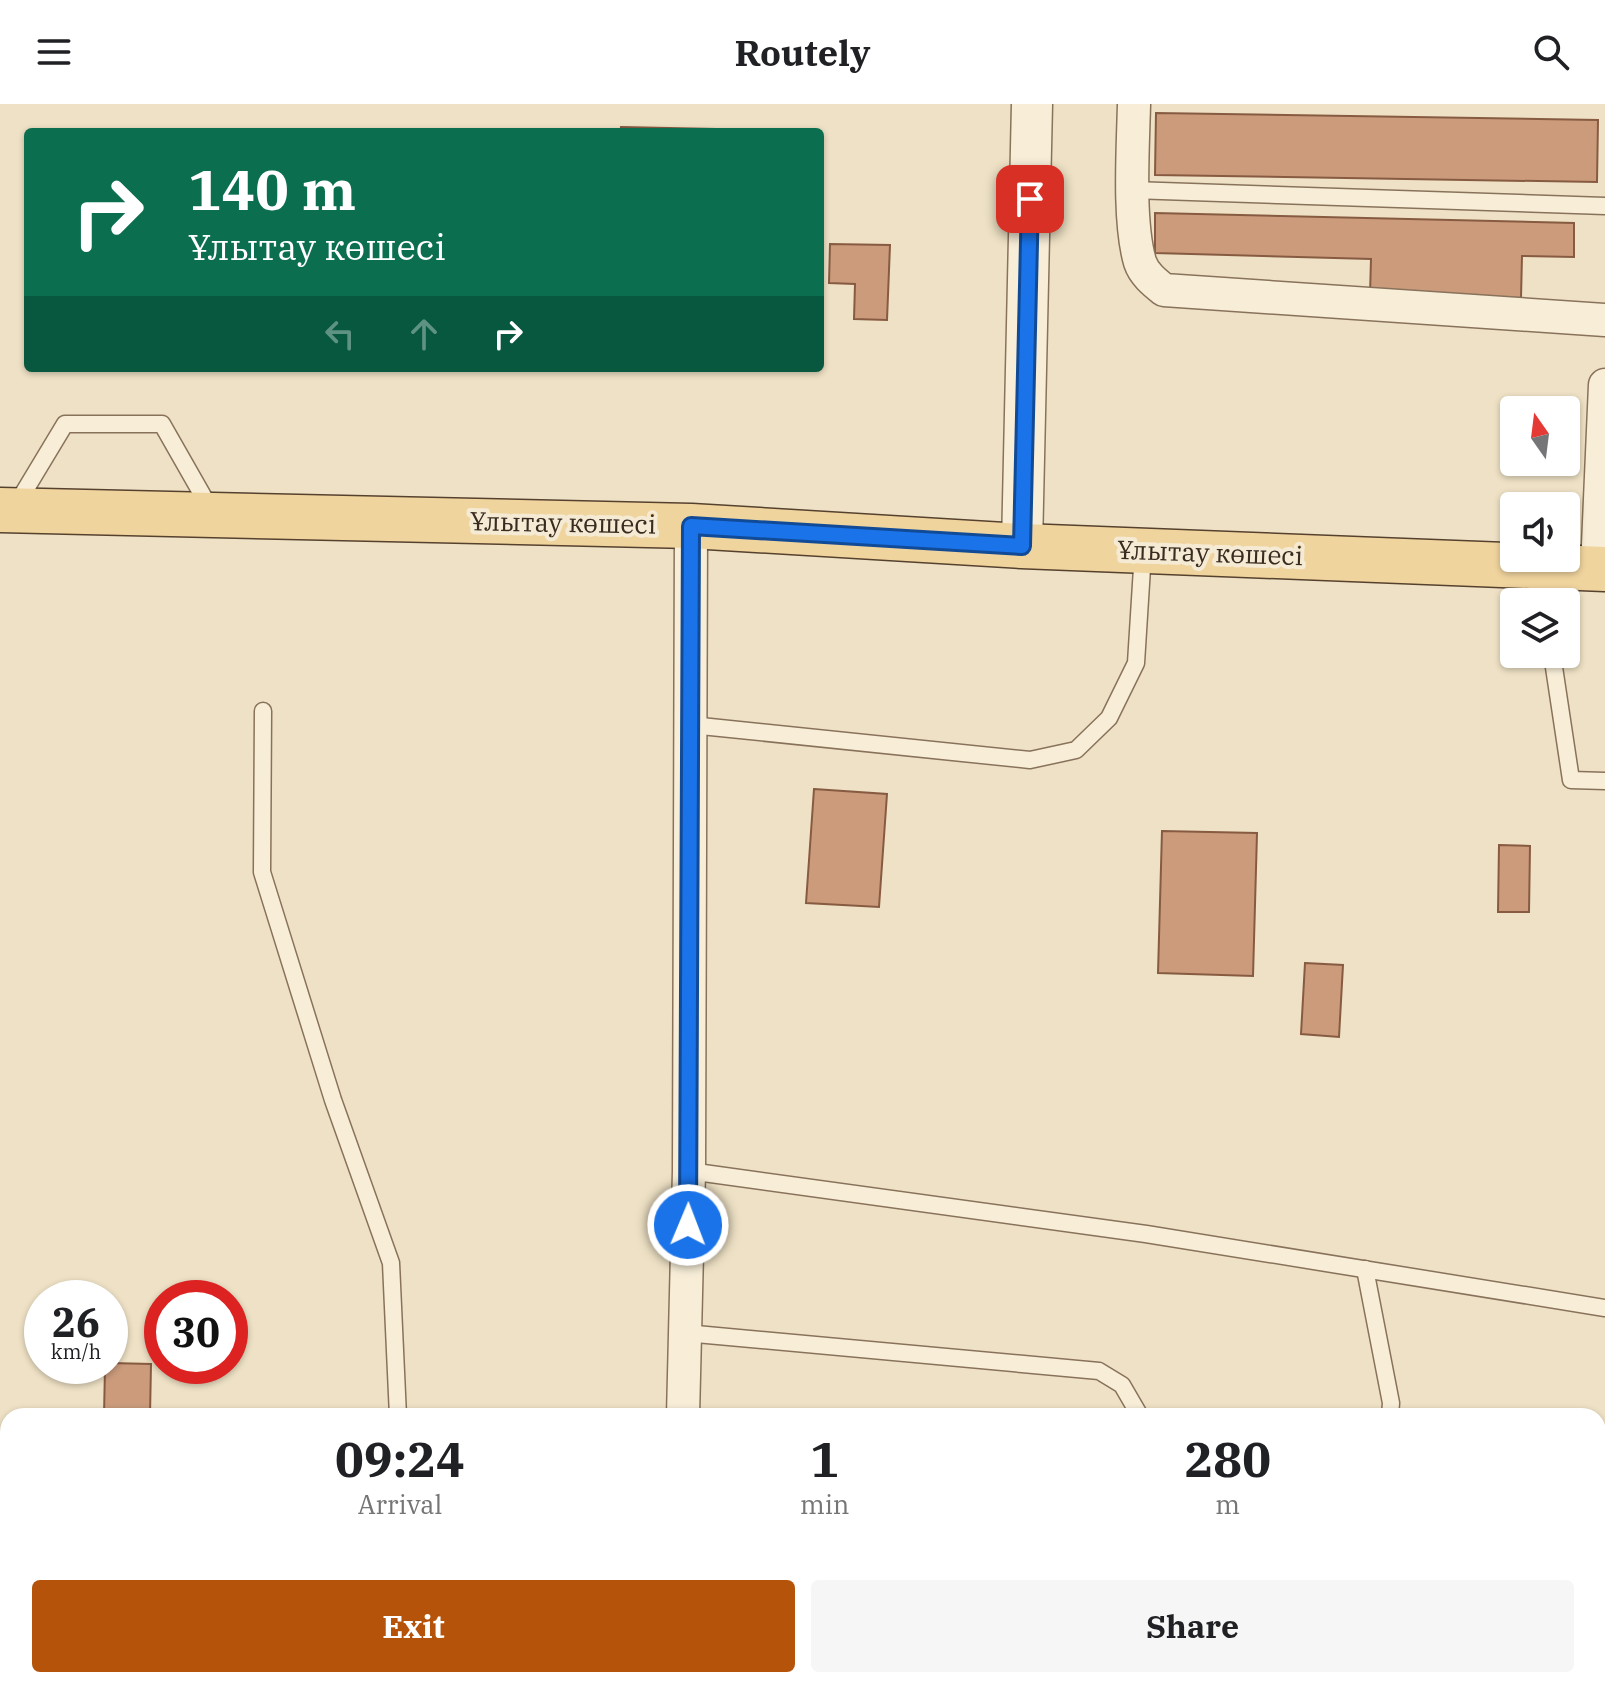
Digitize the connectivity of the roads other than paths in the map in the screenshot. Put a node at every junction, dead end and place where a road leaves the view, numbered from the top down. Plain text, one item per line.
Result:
1 (1032, 104) edge
2 (1134, 104) edge
3 (1132, 190) junction
4 (1605, 206) edge
5 (1605, 320) edge
6 (1605, 385) edge
7 (6, 510) edge
8 (214, 515) junction
9 (691, 526) junction
10 (1022, 546) junction
11 (1143, 551) junction
12 (1601, 569) edge
13 (1541, 584) edge
14 (1554, 668) edge
15 (263, 711) dead end
16 (691, 725) junction
17 (1605, 781) edge
18 (689, 1171) junction
19 (1365, 1269) junction
20 (1605, 1308) edge
21 (685, 1333) junction
22 (398, 1408) edge
23 (683, 1408) edge
24 (1135, 1408) edge
25 (1391, 1408) edge

1 - 10 street
2 - 3 street
3 - 4 lane
3 - 5 street
6 - 12 street
7 - 8 main road, Ұлытау көшесі
7 - 8 lane
8 - 9 main road, Ұлытау көшесі
9 - 10 main road, Ұлытау көшесі
9 - 16 street
10 - 11 main road, Ұлытау көшесі
11 - 13 main road, Ұлытау көшесі
11 - 16 lane
12 - 13 main road, Ұлытау көшесі
14 - 17 lane
15 - 22 lane
16 - 18 street
18 - 19 lane
18 - 21 street
19 - 20 lane
19 - 25 lane
21 - 23 street
21 - 24 lane

